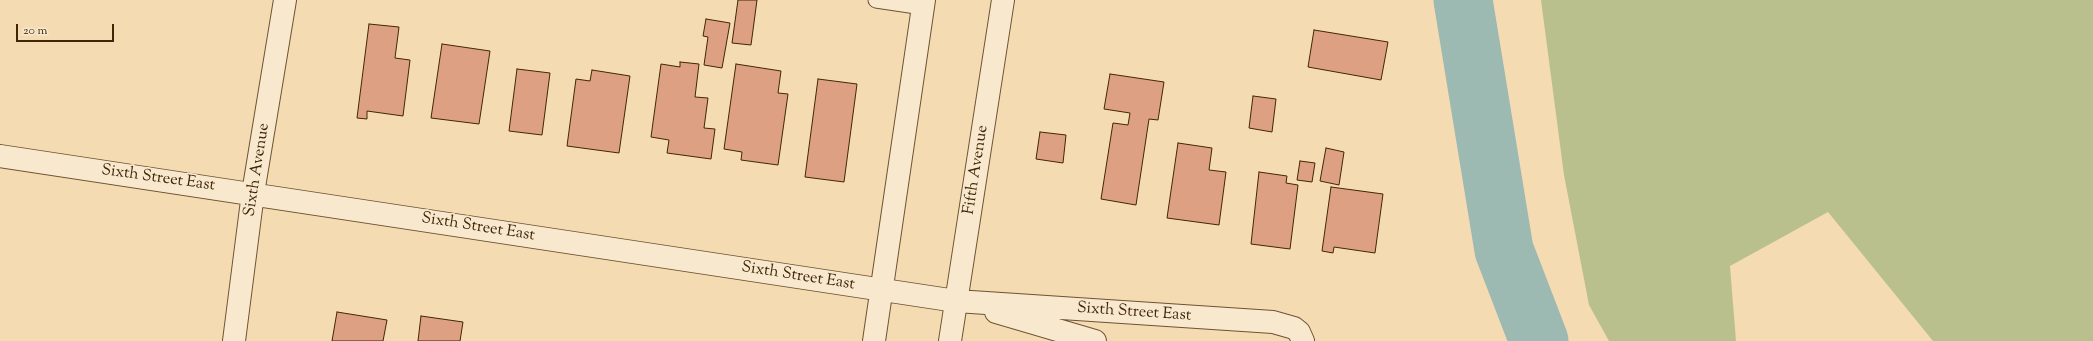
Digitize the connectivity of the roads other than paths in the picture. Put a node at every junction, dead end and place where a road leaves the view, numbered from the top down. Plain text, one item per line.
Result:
1 (285, 0) edge
2 (876, 0) edge
3 (1003, 0) edge
4 (923, 4) edge
5 (0, 156) edge
6 (253, 193) junction
7 (882, 290) junction
8 (956, 301) junction
9 (234, 341) edge
10 (874, 341) edge
11 (950, 341) edge
12 (1095, 341) edge
13 (1303, 341) edge

1 - 6 street, Sixth Avenue
2 - 4 lane
3 - 8 street, Fifth Avenue
4 - 7 street
5 - 6 street, Sixth Street East
6 - 7 street, Sixth Street East
6 - 9 street, Sixth Avenue
7 - 8 street, Sixth Street East
7 - 10 street
8 - 11 street, Fifth Avenue
8 - 12 street, Sixth Street East
8 - 13 street, Sixth Street East

